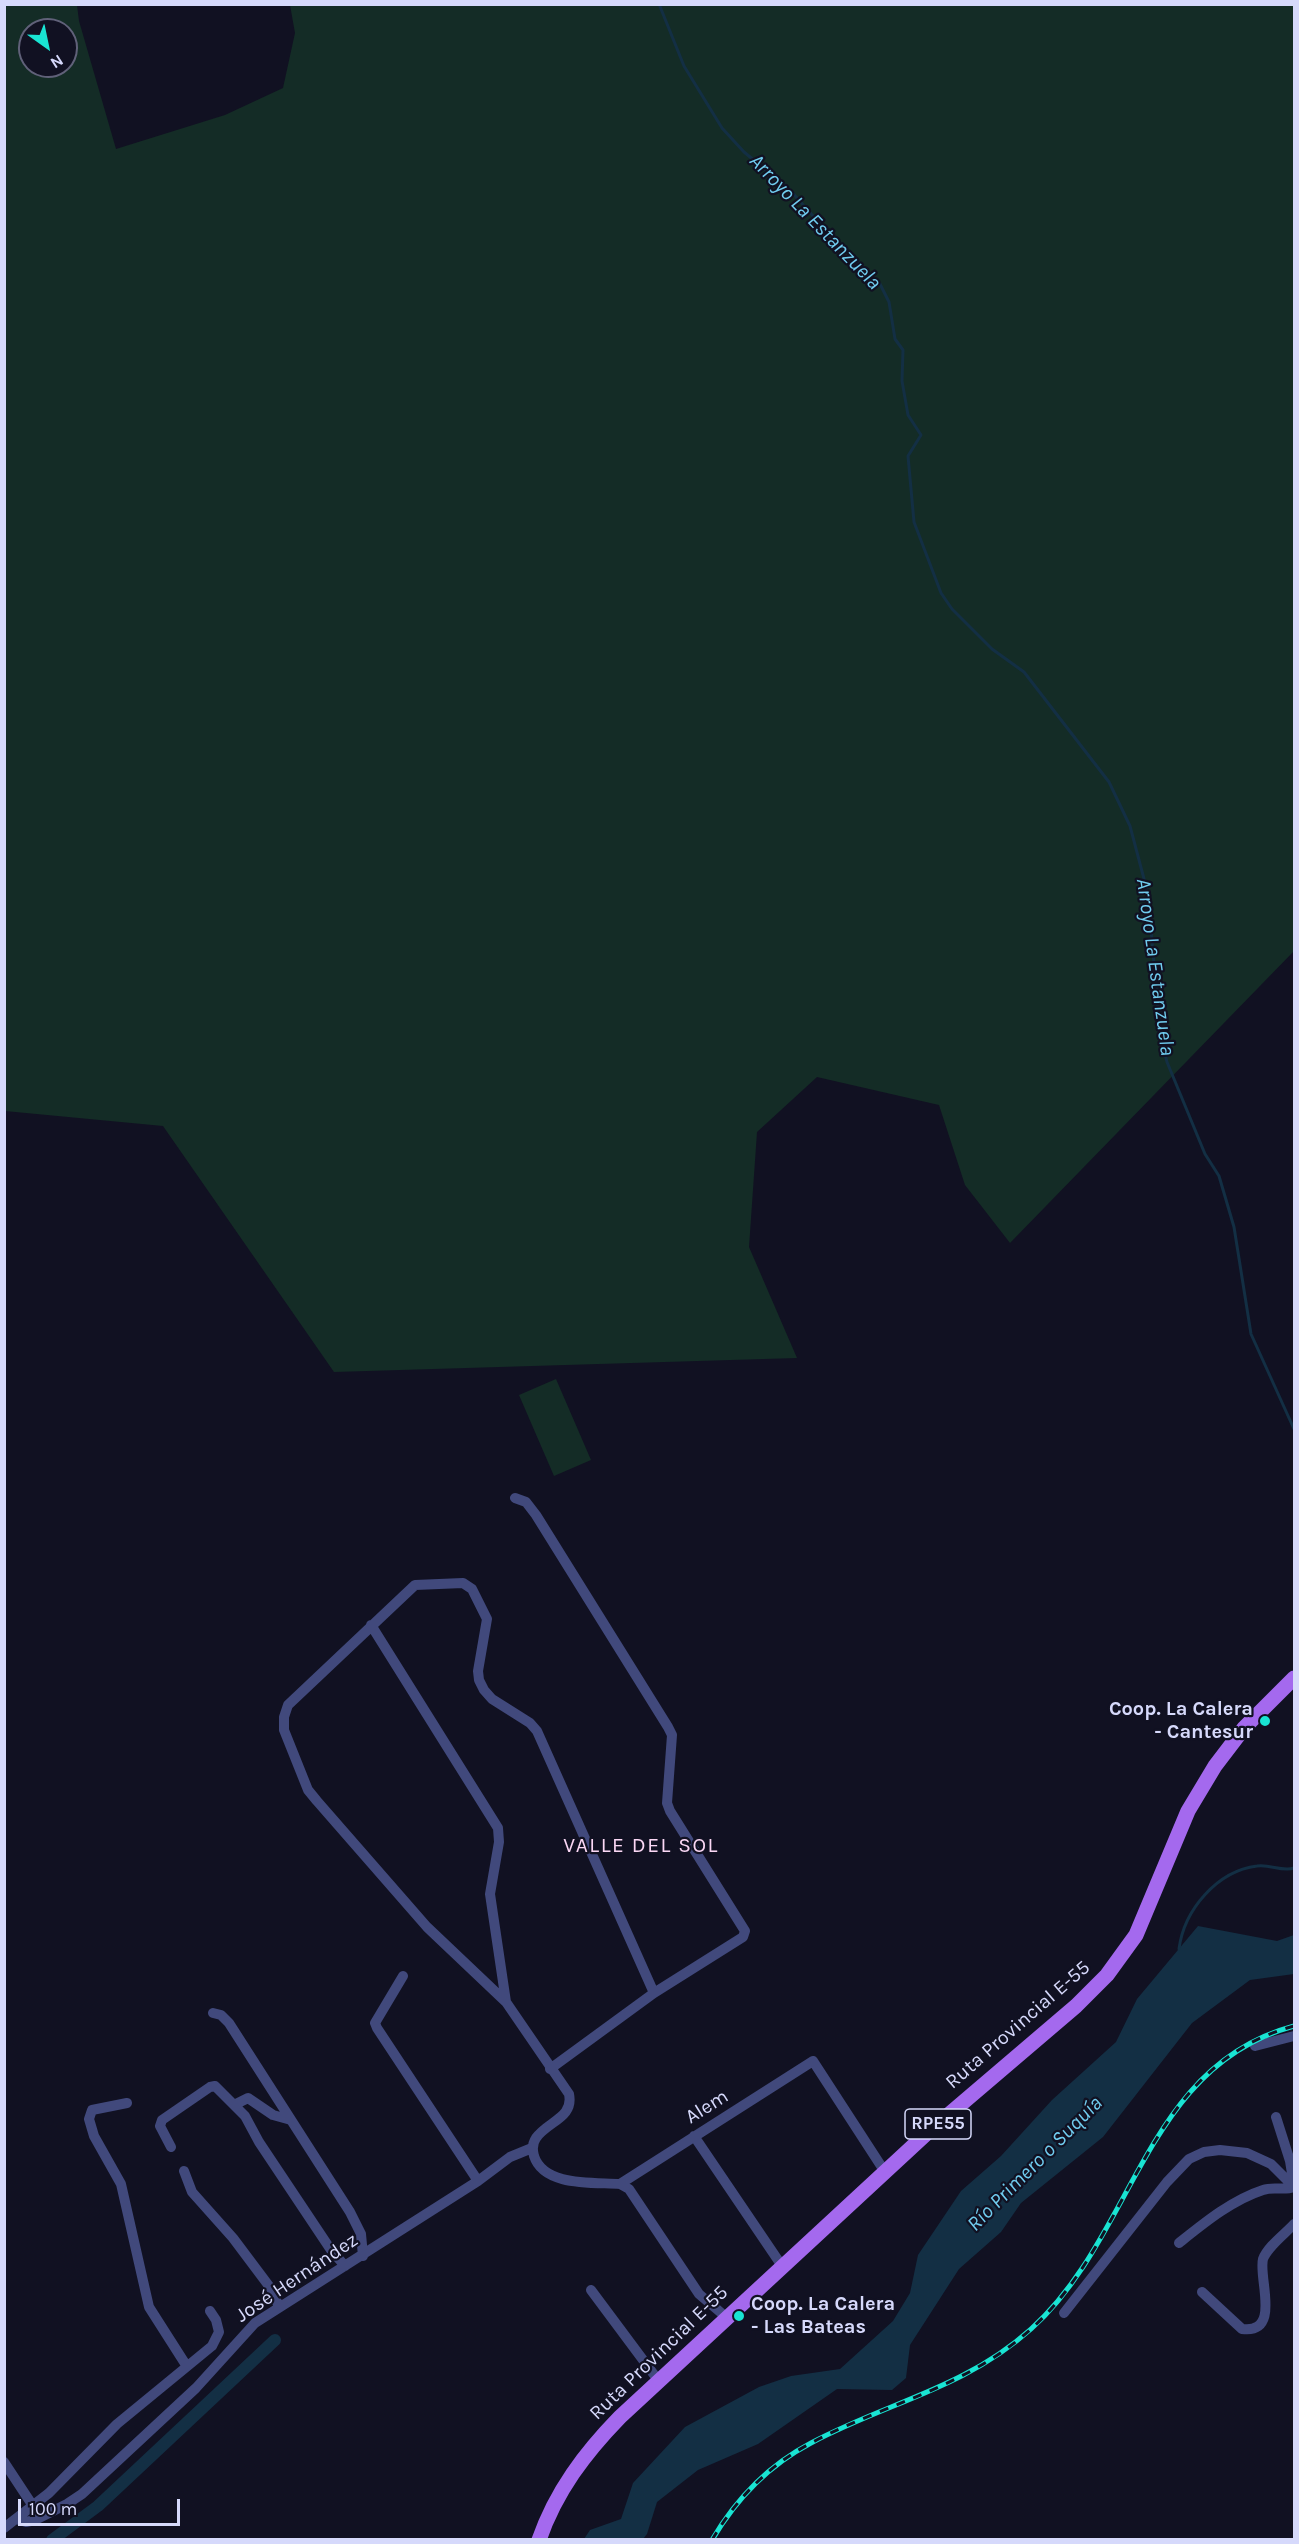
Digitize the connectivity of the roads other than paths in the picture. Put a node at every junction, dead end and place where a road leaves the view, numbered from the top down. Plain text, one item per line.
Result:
1 (515, 1498) dead end
2 (371, 1625) junction
3 (1294, 1678) edge
4 (403, 1976) dead end
5 (654, 1993) junction
6 (506, 2002) junction
7 (213, 2013) dead end
8 (1294, 2036) edge
9 (1255, 2046) dead end
10 (550, 2069) junction
11 (127, 2103) dead end
12 (234, 2105) junction
13 (1276, 2117) dead end
14 (291, 2120) junction
15 (694, 2136) junction
16 (171, 2147) dead end
17 (532, 2148) junction
18 (184, 2171) dead end
19 (885, 2172) junction
20 (478, 2181) junction
21 (620, 2184) junction
22 (1294, 2187) edge
23 (1294, 2224) edge
24 (1179, 2242) dead end
25 (363, 2256) junction
26 (345, 2266) junction
27 (782, 2266) junction
28 (591, 2290) dead end
29 (1202, 2292) dead end
30 (279, 2307) junction
31 (210, 2311) dead end
32 (1064, 2313) dead end
33 (726, 2317) junction
34 (186, 2365) junction
35 (658, 2380) junction
36 (4, 2462) edge
37 (33, 2506) junction
38 (16, 2519) junction
39 (4, 2528) edge
40 (538, 2540) edge

1 - 5 street
2 - 5 street
2 - 6 street
2 - 6 street
3 - 19 main road, Ruta Provincial E-55 / RPE55
4 - 20 street
5 - 10 street
6 - 10 street
7 - 14 street
8 - 9 street
10 - 17 street
11 - 34 street
12 - 14 street
12 - 16 street
12 - 26 street
13 - 22 street
14 - 25 street
15 - 19 street, Alem
15 - 21 street, Alem
15 - 27 street
17 - 20 street, José Hernández
17 - 21 street
18 - 30 street
19 - 27 main road, Ruta Provincial E-55 / RPE55
20 - 25 street, José Hernández
21 - 33 street
22 - 24 street
22 - 32 street
23 - 29 street
25 - 26 street, José Hernández
26 - 30 street, José Hernández
27 - 33 main road, Ruta Provincial E-55 / RPE55
28 - 35 street
30 - 38 street, José Hernández
31 - 34 street, José Hernández
33 - 35 main road, Ruta Provincial E-55 / RPE55
34 - 37 street, José Hernández
35 - 40 main road, Ruta Provincial E-55 / RPE55
36 - 37 street
37 - 38 street, José Hernández
38 - 39 street, José Hernández

